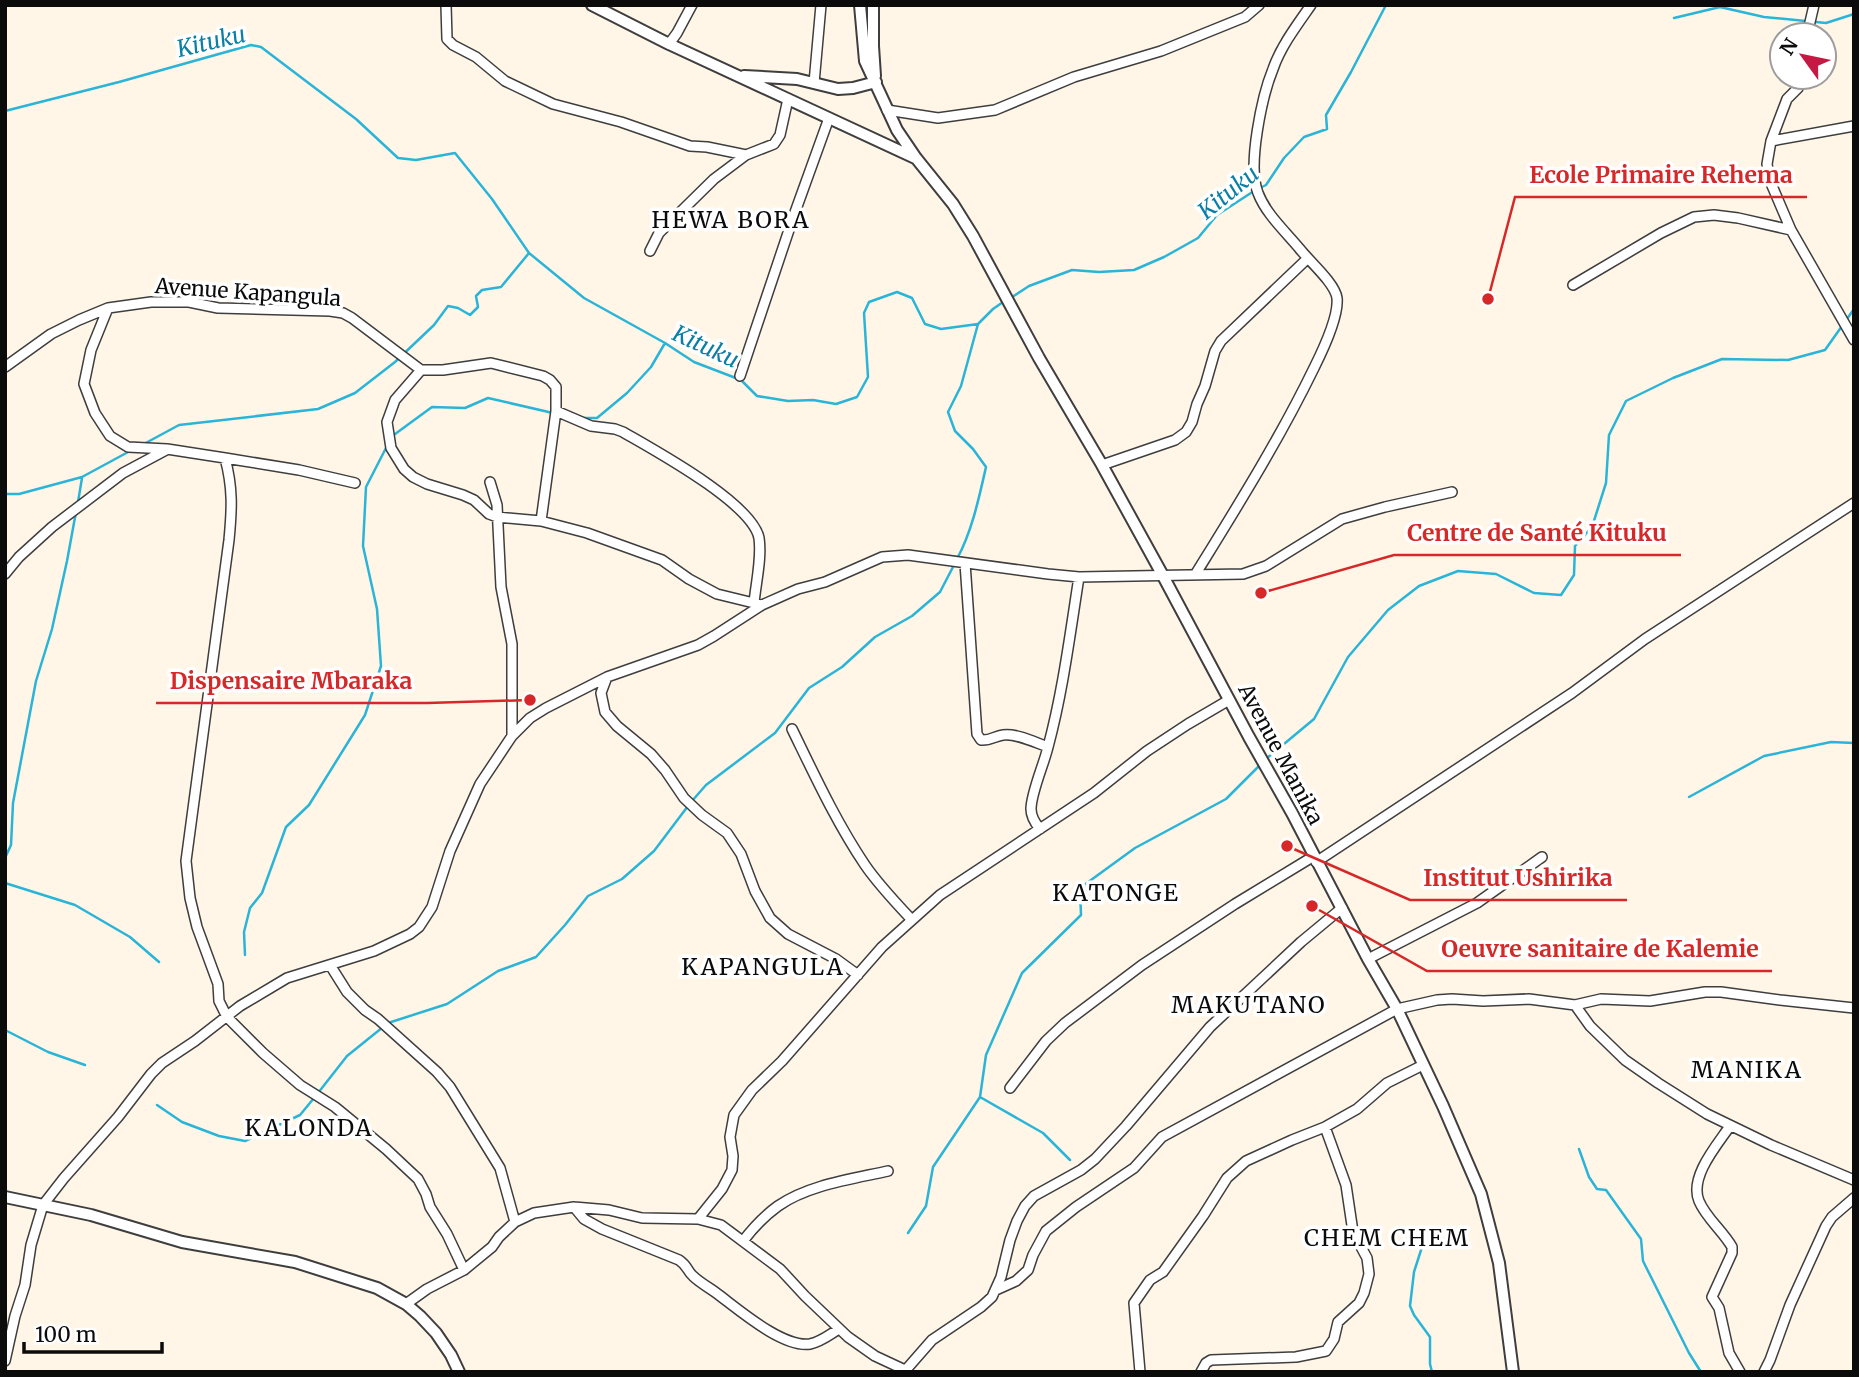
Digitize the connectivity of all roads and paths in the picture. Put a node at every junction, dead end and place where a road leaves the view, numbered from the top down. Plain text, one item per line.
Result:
1 (446, 5) edge
2 (592, 5) edge
3 (692, 5) edge
4 (821, 5) edge
5 (860, 5) edge
6 (873, 5) edge
7 (1259, 5) edge
8 (1311, 5) edge
9 (669, 44) junction
10 (737, 76) junction
11 (876, 82) junction
12 (814, 83) junction
13 (1795, 91) edge
14 (789, 99) junction
15 (887, 110) junction
16 (829, 118) junction
17 (1854, 126) edge
18 (1771, 141) junction
19 (746, 155) junction
20 (916, 159) junction
21 (1791, 230) junction
22 (650, 251) dead end
23 (1307, 259) junction
24 (1573, 285) dead end
25 (108, 308) junction
26 (1853, 335) edge
27 (5, 367) edge
28 (421, 370) junction
29 (740, 376) dead end
30 (556, 411) junction
31 (167, 449) junction
32 (225, 458) junction
33 (1102, 465) junction
34 (490, 482) dead end
35 (355, 484) dead end
36 (1452, 492) dead end
37 (1854, 503) edge
38 (497, 517) junction
39 (541, 521) junction
40 (965, 563) junction
41 (5, 574) edge
42 (1162, 574) junction
43 (1195, 575) junction
44 (1079, 577) junction
45 (758, 604) junction
46 (607, 677) junction
47 (1229, 700) junction
48 (792, 729) dead end
49 (512, 736) junction
50 (1048, 747) junction
51 (1040, 829) junction
52 (1542, 857) dead end
53 (1315, 859) junction
54 (1342, 908) junction
55 (911, 919) junction
56 (1368, 959) junction
57 (330, 965) junction
58 (858, 975) junction
59 (1575, 1005) junction
60 (1854, 1007) edge
61 (1397, 1009) junction
62 (227, 1017) junction
63 (1423, 1065) junction
64 (1010, 1088) dead end
65 (1730, 1126) junction
66 (1325, 1128) junction
67 (888, 1171) dead end
68 (1854, 1180) edge
69 (5, 1197) edge
70 (1854, 1198) edge
71 (43, 1205) junction
72 (574, 1207) junction
73 (698, 1219) junction
74 (515, 1222) junction
75 (743, 1241) junction
76 (464, 1270) junction
77 (996, 1290) junction
78 (406, 1304) junction
79 (839, 1329) junction
80 (5, 1361) edge
81 (904, 1371) edge
82 (458, 1372) edge
83 (1140, 1372) edge
84 (1201, 1372) edge
85 (1513, 1372) edge
86 (1740, 1372) edge
87 (1764, 1372) edge

1 - 19 street
2 - 9 street
3 - 9 street
4 - 12 street
5 - 11 street, Avenue Manika
6 - 11 street
7 - 15 street
8 - 23 street
9 - 10 street
10 - 12 street
10 - 14 street
11 - 12 street
11 - 15 street, Avenue Manika
13 - 18 street
14 - 16 street
14 - 19 street
15 - 20 street, Avenue Manika
16 - 20 street
16 - 29 street
17 - 18 street
18 - 21 street
19 - 22 street
20 - 33 street, Avenue Manika
21 - 24 street
21 - 26 street
23 - 33 street
23 - 43 street
25 - 27 street, Avenue Kapangula
25 - 28 street, Avenue Kapangula
25 - 31 street
28 - 30 street
28 - 38 street
30 - 39 street
30 - 45 street
31 - 32 street
31 - 41 street
32 - 35 street
32 - 62 street
33 - 42 street, Avenue Manika
34 - 38 street
36 - 43 street
37 - 53 street
38 - 39 street
38 - 49 street
39 - 45 street
40 - 44 street
40 - 45 street
40 - 50 street
42 - 43 street
42 - 44 street
42 - 47 street, Avenue Manika
44 - 50 street
45 - 46 street
46 - 49 street
46 - 58 street
47 - 51 street
47 - 53 street, Avenue Manika
48 - 55 street
49 - 57 street
50 - 51 street
51 - 55 street
52 - 56 street
53 - 54 street, Avenue Manika
53 - 64 street
54 - 56 street, Avenue Manika
54 - 77 street
55 - 58 street
56 - 61 street, Avenue Manika
57 - 62 street
57 - 74 street
58 - 73 street
59 - 60 street
59 - 61 street
59 - 65 street
61 - 63 street, Avenue Manika
61 - 77 street
62 - 71 street
62 - 76 street
63 - 66 street
63 - 85 street, Avenue Manika
65 - 68 street
65 - 86 street
66 - 83 street
66 - 84 street
67 - 75 street
69 - 71 street
70 - 87 street
71 - 78 street
71 - 80 street
72 - 73 street
72 - 74 street
72 - 79 street
73 - 75 street
74 - 76 street
75 - 79 street
76 - 78 street
77 - 81 street
78 - 82 street
79 - 81 street

